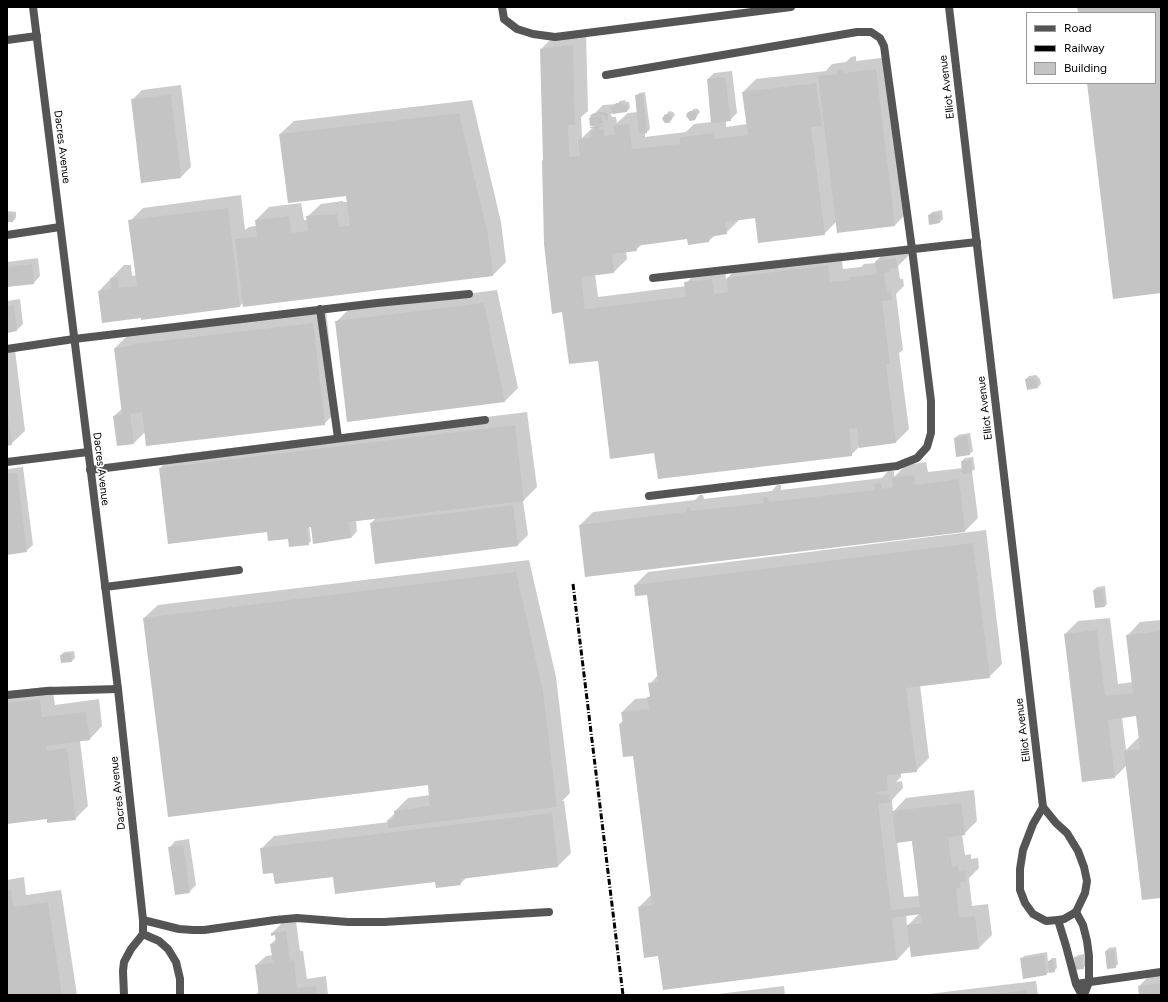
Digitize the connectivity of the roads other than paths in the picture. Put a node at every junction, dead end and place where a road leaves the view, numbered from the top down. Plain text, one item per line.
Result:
1 (33, 7) edge
2 (502, 7) edge
3 (791, 7) edge
4 (949, 7) edge
5 (37, 36) junction
6 (7, 40) edge
7 (606, 75) dead end
8 (60, 227) junction
9 (7, 235) edge
10 (977, 242) junction
11 (912, 249) junction
12 (653, 278) dead end
13 (469, 294) dead end
14 (320, 309) junction
15 (74, 339) junction
16 (7, 349) edge
17 (485, 420) dead end
18 (338, 438) junction
19 (88, 452) junction
20 (7, 462) edge
21 (90, 470) junction
22 (649, 496) dead end
23 (239, 570) dead end
24 (105, 587) junction
25 (118, 689) junction
26 (7, 694) edge
27 (1043, 807) junction
28 (549, 912) dead end
29 (1076, 912) junction
30 (143, 920) junction
31 (1058, 920) junction
32 (143, 934) junction
33 (1161, 972) edge
34 (1089, 982) junction
35 (1076, 984) junction
36 (124, 995) edge
37 (180, 995) edge
38 (1083, 995) edge

1 - 5 street, Dacres Avenue
2 - 3 street
4 - 10 street, Elliot Avenue
5 - 6 street
5 - 8 street, Dacres Avenue
7 - 11 street
8 - 9 street
8 - 15 street, Dacres Avenue
10 - 11 street
10 - 27 street, Elliot Avenue
11 - 12 street
11 - 22 street
13 - 14 street
14 - 15 street
14 - 18 street
15 - 16 street
15 - 19 street, Dacres Avenue
17 - 18 street
18 - 21 street
19 - 20 street
19 - 21 street, Dacres Avenue
21 - 24 street, Dacres Avenue
23 - 24 street
24 - 25 street, Dacres Avenue
25 - 26 street
25 - 30 street, Dacres Avenue
27 - 29 street
27 - 31 street
28 - 30 street
29 - 31 street
29 - 34 street
30 - 32 street, Dacres Avenue
31 - 35 street
32 - 36 street
32 - 37 street
33 - 34 street
34 - 35 street
34 - 38 street
35 - 38 street

